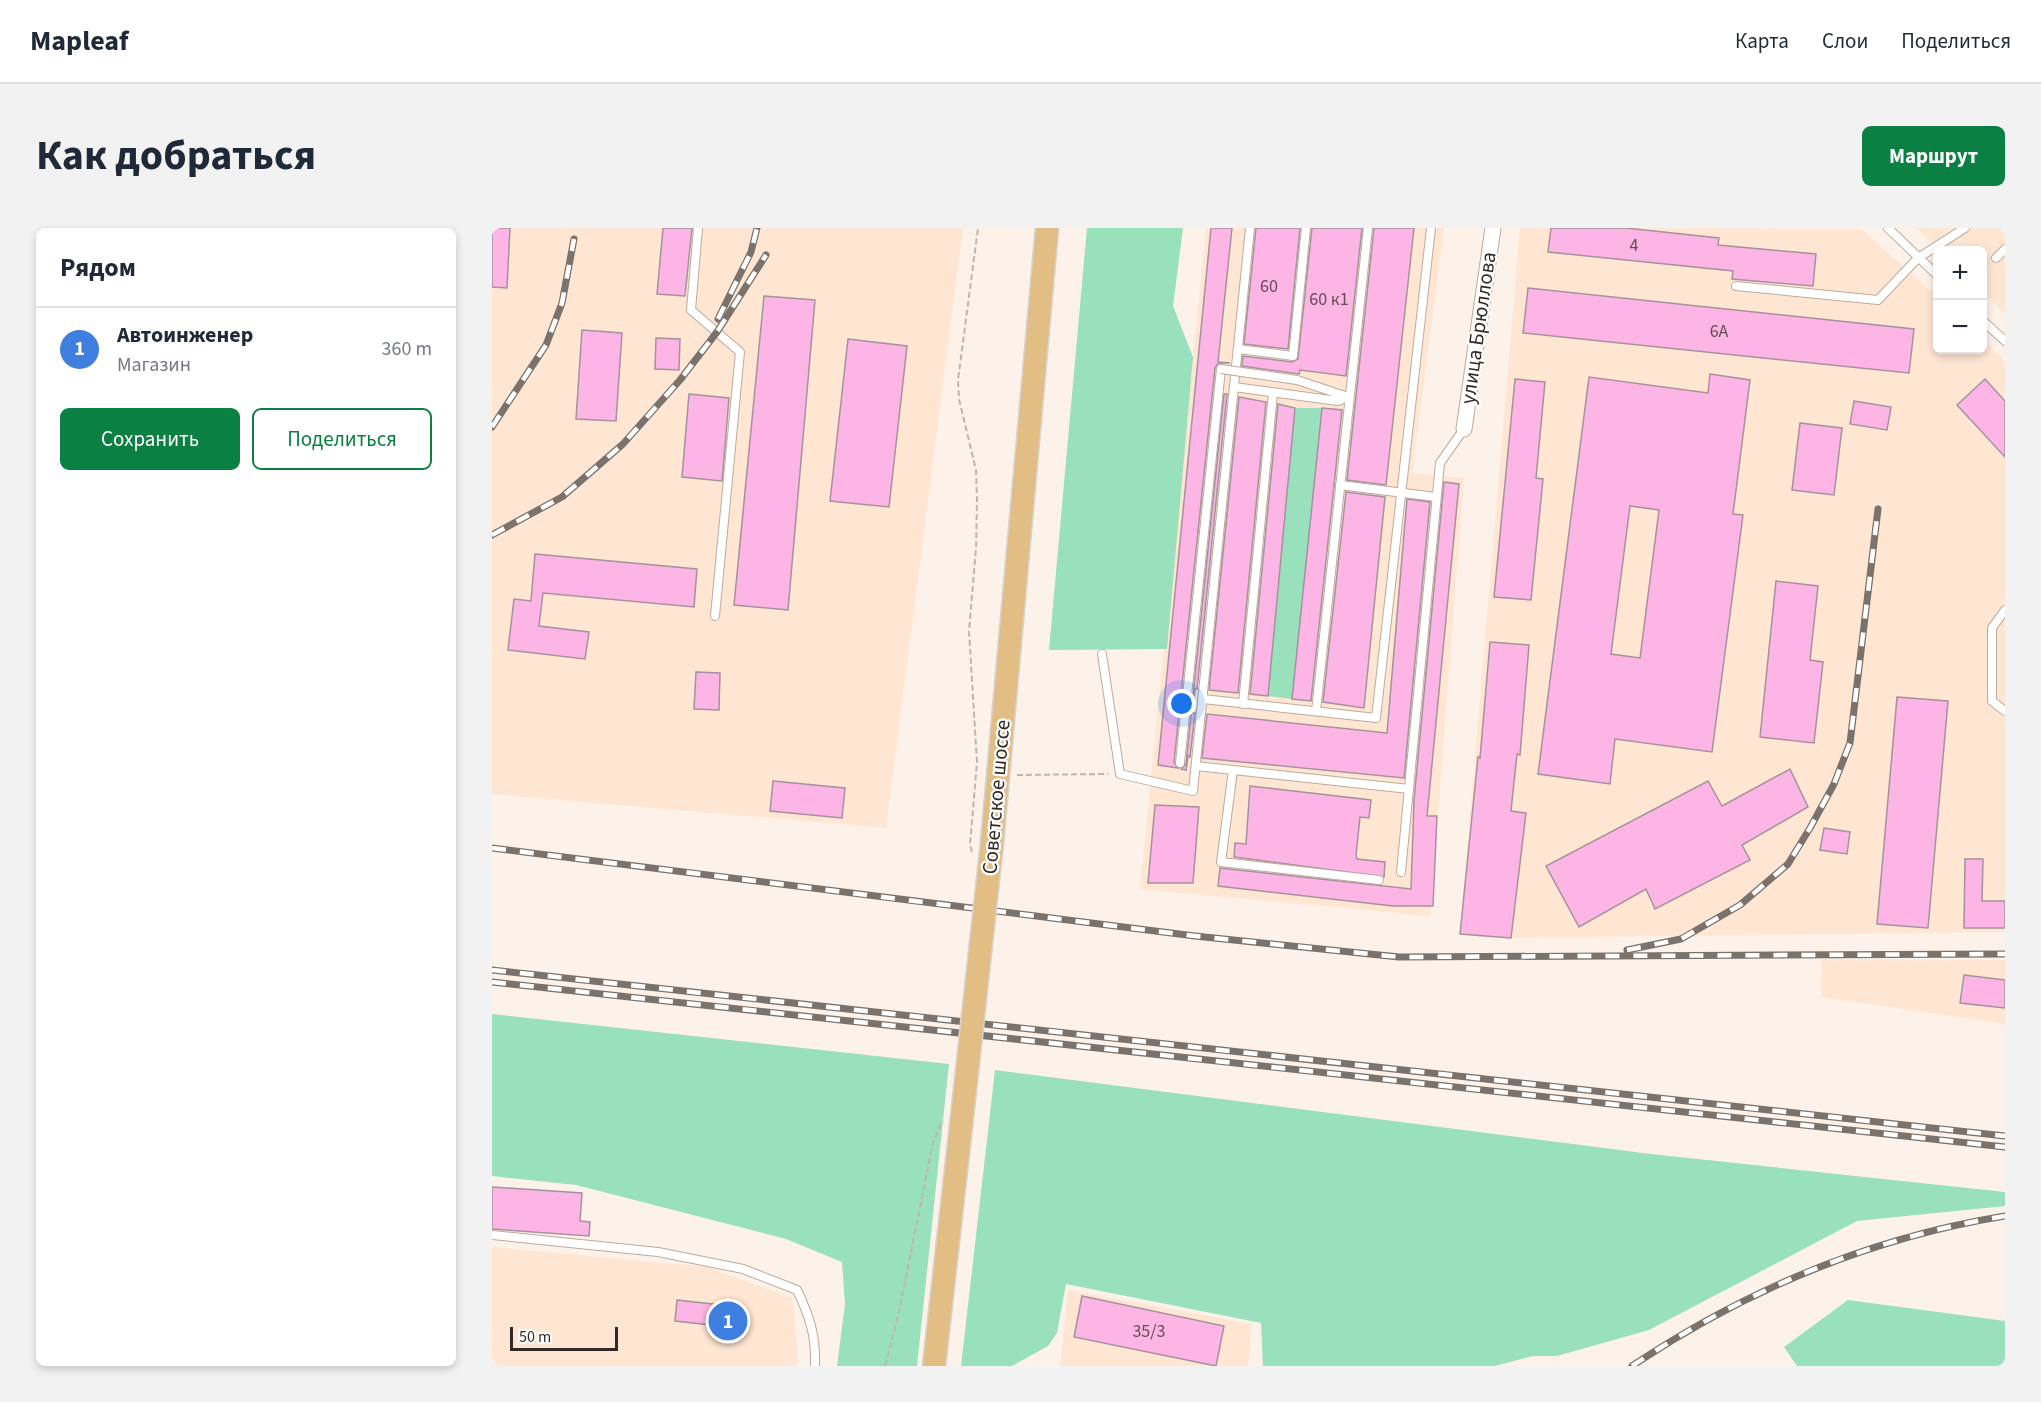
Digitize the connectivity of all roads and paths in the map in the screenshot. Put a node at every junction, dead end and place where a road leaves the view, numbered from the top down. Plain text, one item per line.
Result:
1 (698, 228) edge
2 (978, 228) edge
3 (1047, 228) edge
4 (1250, 228) edge
5 (1306, 228) edge
6 (1368, 228) edge
7 (1431, 228) edge
8 (1493, 228) edge
9 (1888, 228) edge
10 (1965, 228) edge
11 (2005, 249) edge
12 (1918, 258) junction
13 (1996, 258) dead end
14 (1933, 272) edge
15 (1736, 285) dead end
16 (1987, 324) edge
17 (2005, 341) edge
18 (1238, 349) junction
19 (1234, 387) junction
20 (1273, 393) junction
21 (1348, 397) junction
22 (1464, 429) joint
23 (1340, 485) junction
24 (1402, 492) junction
25 (1436, 497) junction
26 (2005, 610) edge
27 (715, 616) dead end
28 (1102, 654) dead end
29 (1203, 699) junction
30 (1244, 704) junction
31 (1316, 711) junction
32 (2005, 711) edge
33 (1180, 763) dead end
34 (1196, 766) junction
35 (1233, 770) junction
36 (1120, 774) junction
37 (1012, 775) dead end
38 (1409, 789) junction
39 (975, 861) dead end
40 (1401, 872) dead end
41 (1379, 880) dead end
42 (954, 1115) junction
43 (492, 1236) edge
44 (815, 1366) edge
45 (885, 1366) edge
46 (934, 1366) edge

1 - 27 lane
2 - 39 path
3 - 42 main road, Советское шоссе, bridge
4 - 18 lane
5 - 18 lane
6 - 21 lane
7 - 24 lane
8 - 22 street, улица Брюллова
9 - 12 lane
10 - 12 lane
11 - 13 lane
12 - 14 lane
12 - 15 lane
16 - 17 lane
18 - 19 lane
19 - 20 lane
19 - 29 lane
20 - 21 lane
20 - 30 lane
21 - 23 lane
21 - 33 lane, bridge
22 - 25 lane
23 - 24 lane
23 - 31 lane
24 - 25 lane
24 - 31 lane
25 - 38 lane
26 - 32 lane
28 - 36 lane
29 - 30 lane
29 - 34 lane
30 - 31 lane
34 - 35 lane
34 - 36 lane
35 - 38 lane
35 - 41 lane
36 - 37 path
38 - 40 lane
42 - 45 path
42 - 46 main road, Советское шоссе
43 - 44 lane

